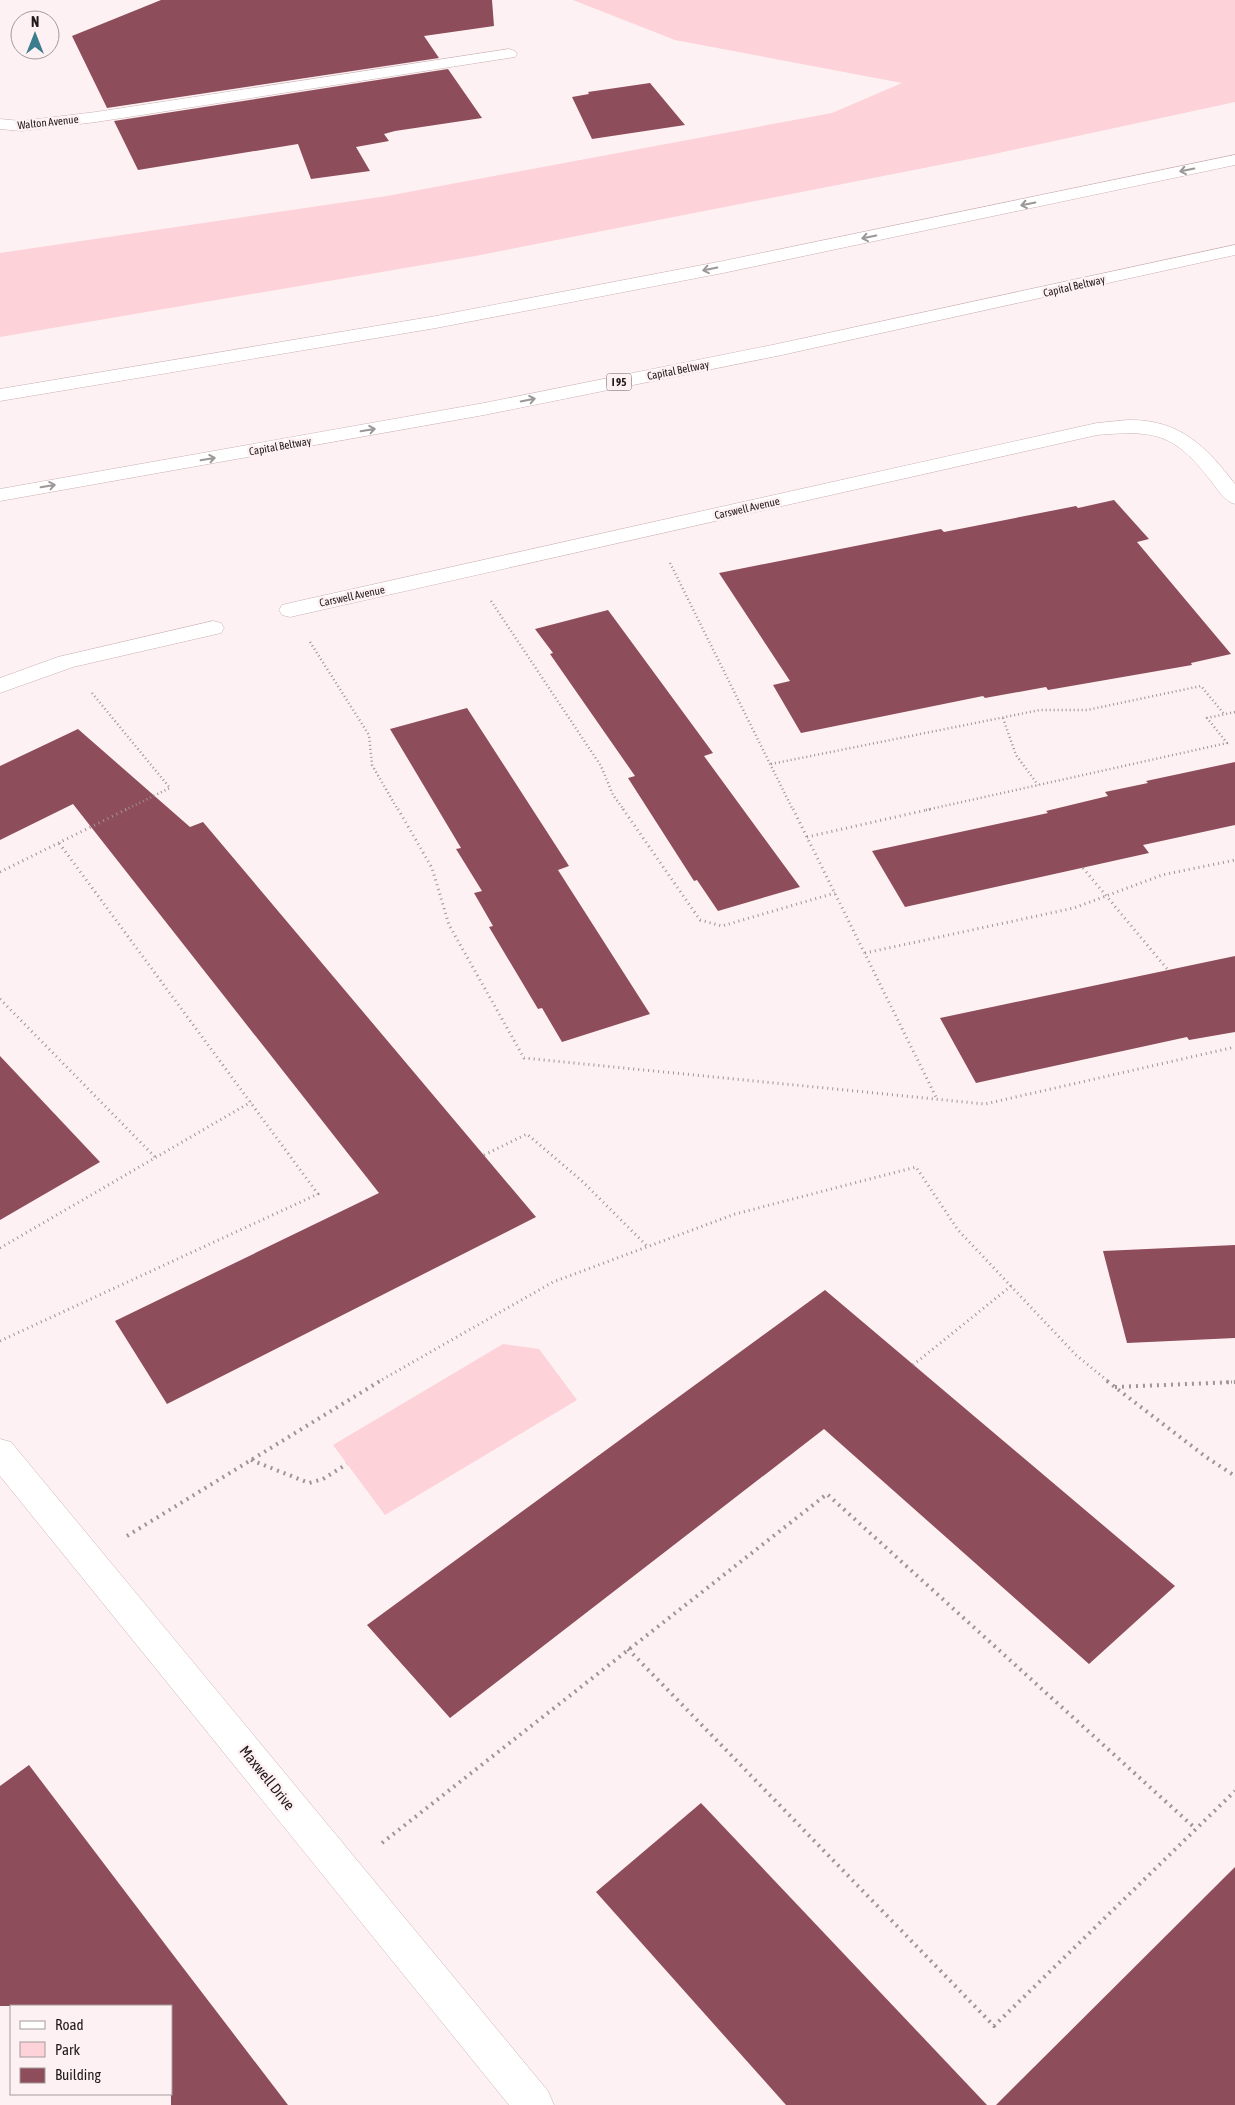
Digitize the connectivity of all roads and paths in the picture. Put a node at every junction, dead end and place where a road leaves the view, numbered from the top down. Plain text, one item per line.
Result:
1 (509, 54) dead end
2 (0, 124) edge
3 (1235, 160) edge
4 (1235, 250) edge
5 (0, 395) edge
6 (0, 495) edge
7 (1235, 498) edge
8 (654, 529) junction
9 (470, 570) junction
10 (290, 610) joint
11 (212, 628) dead end
12 (66, 662) junction
13 (0, 686) edge
14 (1235, 712) edge
15 (1224, 714) junction
16 (1003, 718) junction
17 (771, 764) junction
18 (1038, 785) junction
19 (807, 837) junction
20 (59, 843) junction
21 (1235, 860) edge
22 (1083, 868) dead end
23 (0, 872) edge
24 (835, 893) junction
25 (1106, 896) junction
26 (865, 953) junction
27 (1168, 970) dead end
28 (0, 999) edge
29 (1235, 1047) edge
30 (938, 1099) junction
31 (251, 1102) junction
32 (484, 1155) dead end
33 (155, 1157) junction
34 (648, 1247) junction
35 (0, 1248) edge
36 (1011, 1286) junction
37 (0, 1341) edge
38 (913, 1365) dead end
39 (1235, 1382) edge
40 (1114, 1387) junction
41 (0, 1452) edge
42 (250, 1459) junction
43 (347, 1464) dead end
44 (1235, 1476) edge
45 (88, 1560) junction
46 (628, 1650) junction
47 (1235, 1791) edge
48 (1196, 1829) junction
49 (344, 1872) junction
50 (534, 2105) edge

1 - 2 main road, Walton Avenue
3 -> 5 main road
6 -> 4 main road, Capital Beltway / I 95
7 - 8 main road, Carswell Avenue
8 - 9 main road, Carswell Avenue
8 - 17 path
9 - 10 main road, Carswell Avenue
9 - 24 path
10 - 30 path
11 - 12 main road
12 - 13 main road
12 - 20 path
14 - 15 path
15 - 16 path
15 - 18 path
16 - 17 path
16 - 18 path
17 - 19 path
18 - 19 path
19 - 24 path
20 - 23 path
20 - 31 path
21 - 25 path
22 - 25 path
24 - 26 path
25 - 26 path
25 - 27 path
26 - 30 path
28 - 33 path
29 - 30 path
31 - 33 path
31 - 37 path
32 - 34 path
33 - 35 path
34 - 36 path
34 - 42 path
36 - 38 path
36 - 40 path
39 - 40 path
40 - 44 path
41 - 45 main road, Maxwell Drive
42 - 43 path
42 - 45 path
45 - 49 main road, Maxwell Drive
46 - 48 path
46 - 48 path
46 - 49 path
47 - 48 path
49 - 50 main road, Maxwell Drive

